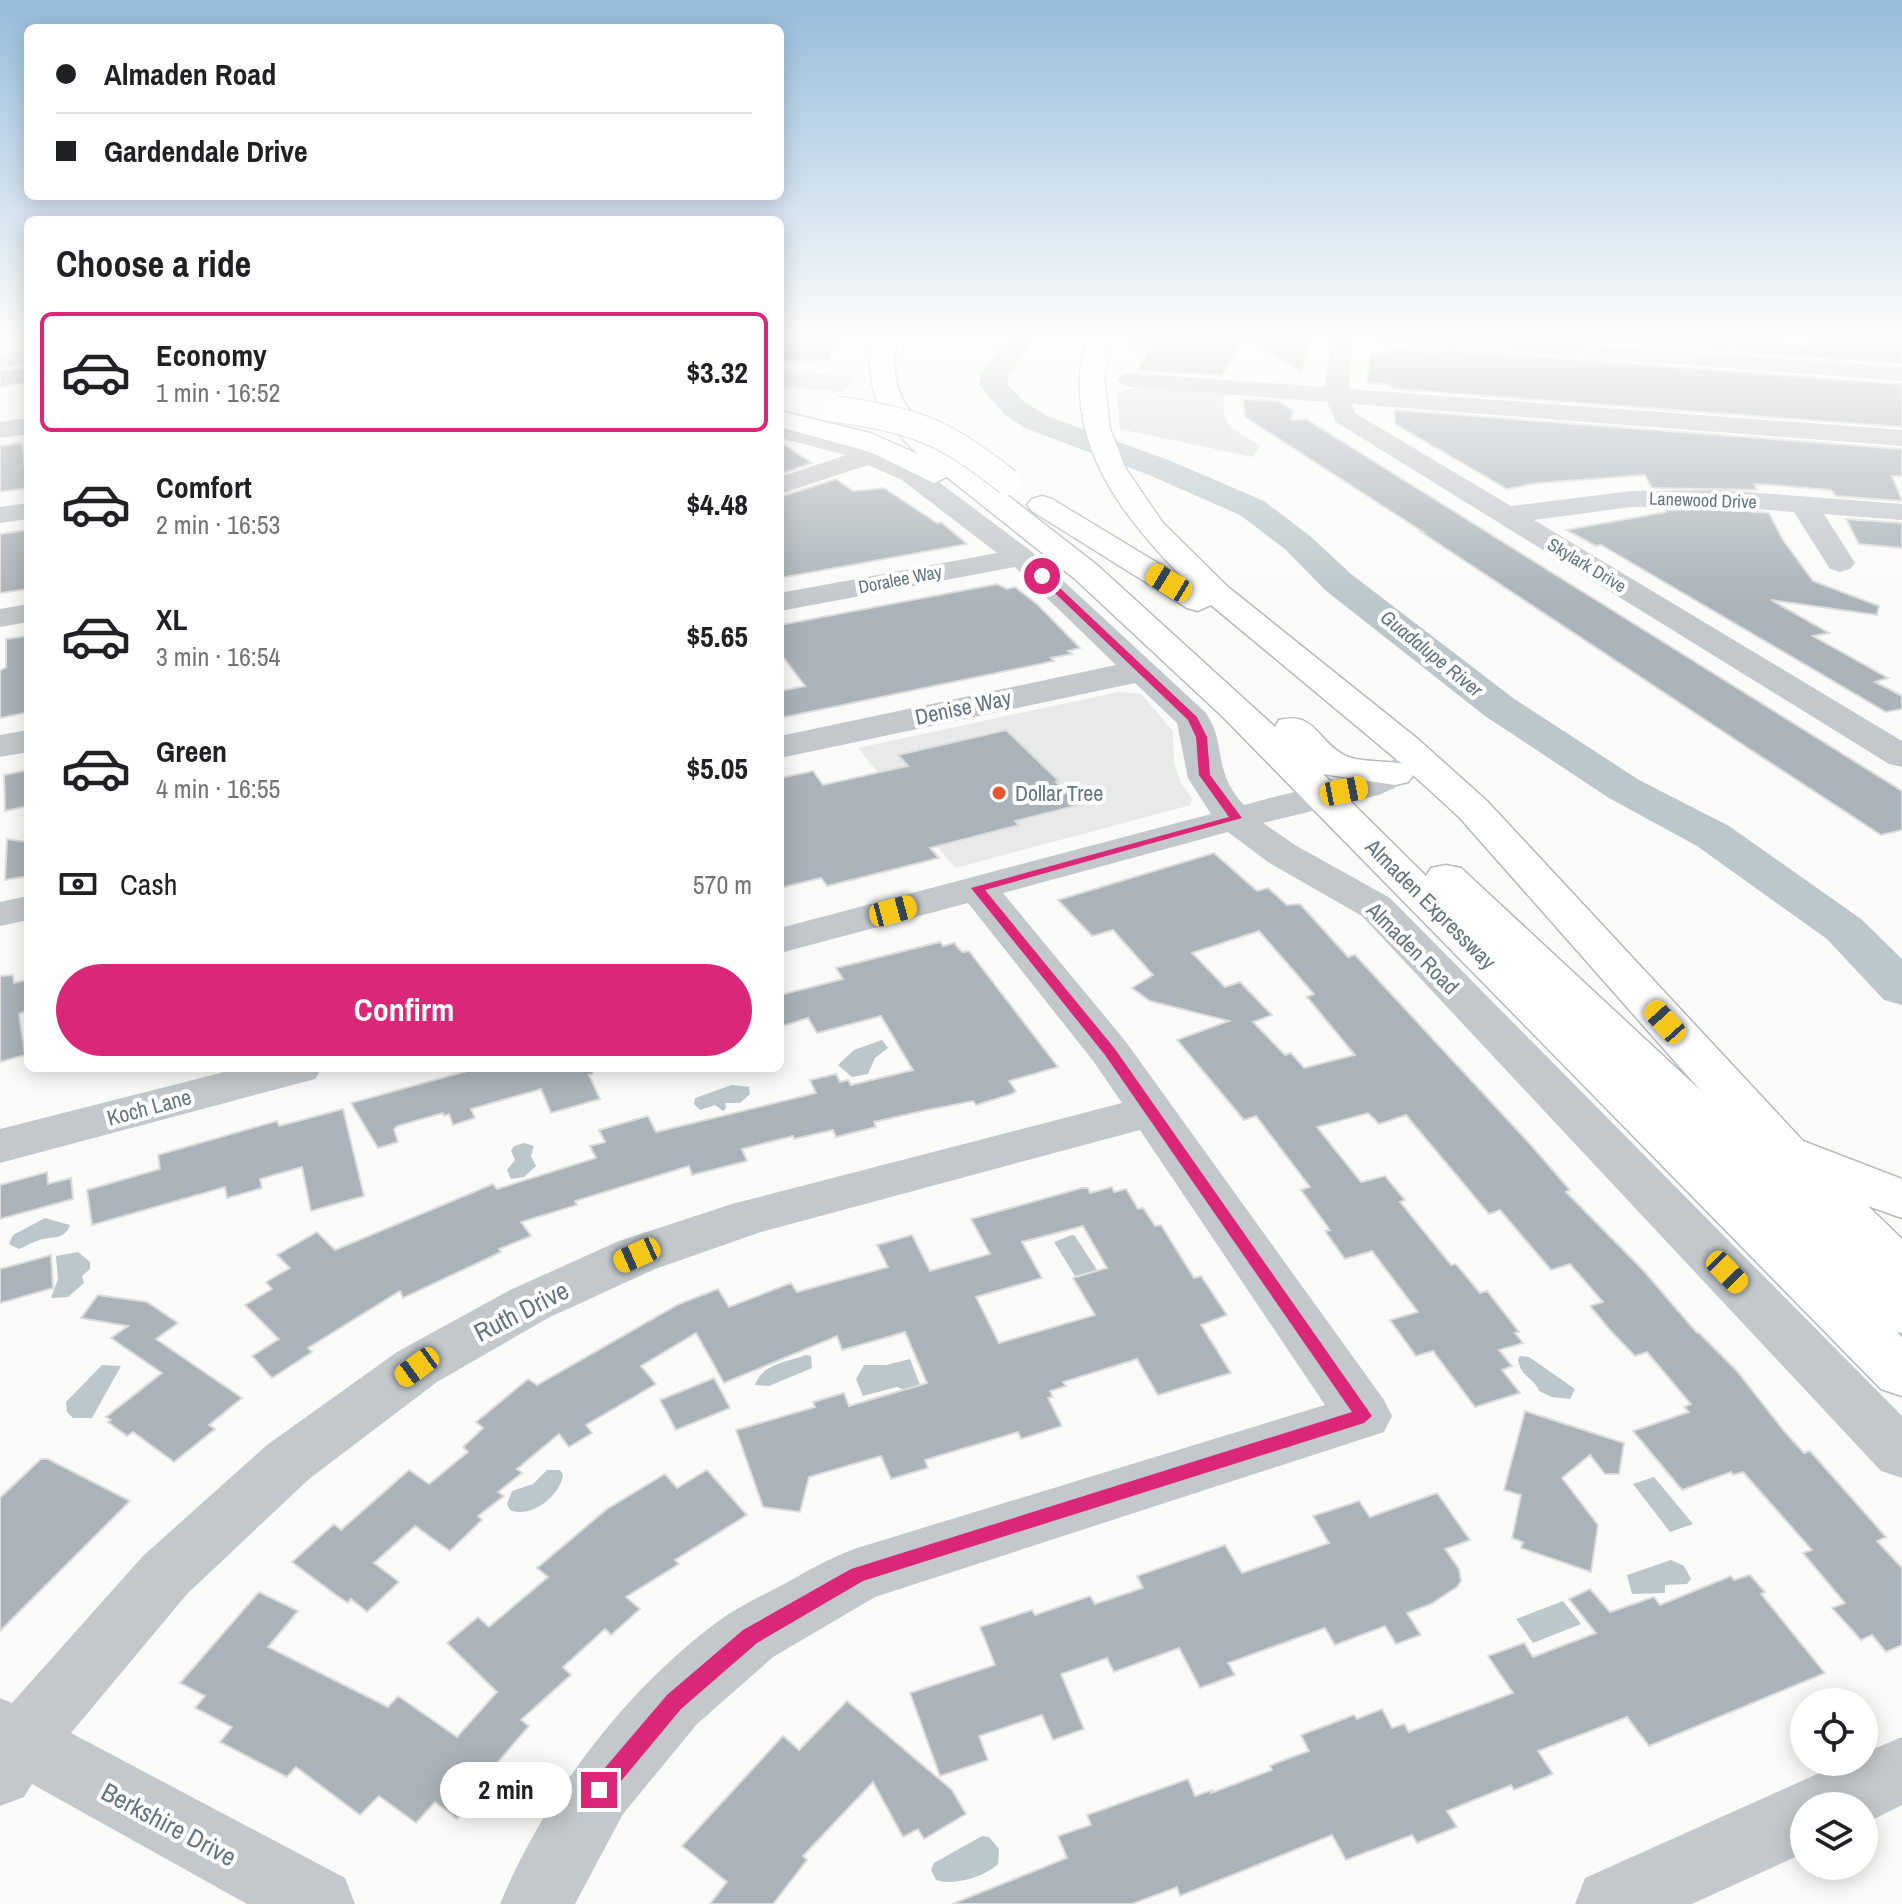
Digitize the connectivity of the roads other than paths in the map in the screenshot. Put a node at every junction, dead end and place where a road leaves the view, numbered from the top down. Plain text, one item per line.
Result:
1 (801, 424) edge
2 (904, 424) edge
3 (908, 424) edge
4 (1096, 424) edge
5 (1356, 424) edge
6 (1712, 424) edge
7 (24, 427) edge
8 (0, 430) edge
9 (784, 431) edge
10 (1902, 438) edge
11 (871, 455) junction
12 (784, 485) edge
13 (1804, 505) junction
14 (24, 512) edge
15 (1902, 512) edge
16 (0, 515) edge
17 (1505, 515) junction
18 (1022, 541) junction
19 (1840, 563) dead end
20 (784, 601) edge
21 (24, 614) edge
22 (0, 618) edge
23 (1244, 619) junction
24 (1146, 672) junction
25 (1200, 677) junction
26 (24, 742) edge
27 (0, 746) edge
28 (784, 746) edge
29 (1902, 756) edge
30 (1408, 768) junction
31 (1323, 795) junction
32 (1236, 818) junction
33 (977, 888) junction
34 (24, 909) edge
35 (0, 914) edge
36 (784, 940) edge
37 (284, 1072) edge
38 (1153, 1111) junction
39 (0, 1146) edge
40 (1784, 1153) junction
41 (1902, 1199) edge
42 (1902, 1273) edge
43 (1902, 1312) edge
44 (1902, 1373) edge
45 (1902, 1454) edge
46 (7, 1748) edge
47 (1902, 1770) edge
48 (1856, 1792) edge
49 (1790, 1826) edge
50 (1687, 1890) edge
51 (319, 1904) edge
52 (536, 1904) edge
53 (1611, 1904) edge

1 - 18 main road
2 - 18 main road, Almaden Expressway
3 - 23 main road, bridge
4 - 23 main road
5 - 17 street, Skylark Drive
6 - 10 street
7 - 8 street
9 - 11 street, Almaden Road
11 - 12 street
11 - 18 street, Almaden Road
13 - 15 street, Lanewood Drive
13 - 17 street, Lanewood Drive
13 - 19 street
14 - 16 street
17 - 29 street, Skylark Drive
18 - 20 street, Doralee Way
18 - 24 street, Almaden Road
18 - 25 main road, Almaden Expressway
21 - 22 street
23 - 30 main road
24 - 28 street, Denise Way
24 - 32 street, Almaden Road
25 - 30 main road
25 - 31 main road, Almaden Expressway
26 - 27 street
30 - 31 street
30 - 40 main road
31 - 32 street
31 - 43 main road
31 - 44 main road, Almaden Expressway
32 - 33 street
32 - 45 street, Almaden Road
33 - 36 street
33 - 38 street
34 - 35 street
37 - 39 street, Koch Lane
38 - 46 street, Ruth Drive
38 - 52 street
40 - 41 main road
40 - 42 main road
46 - 51 street, Berkshire Drive
47 - 48 street
49 - 50 street
50 - 53 street

